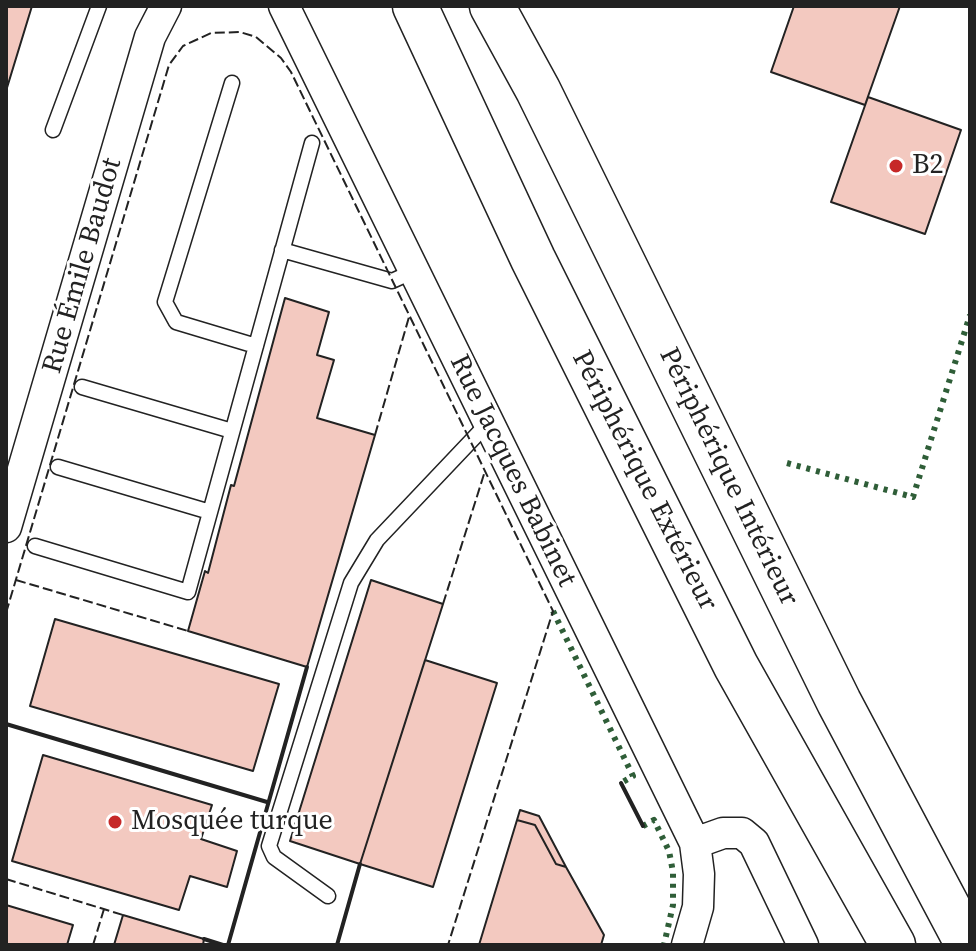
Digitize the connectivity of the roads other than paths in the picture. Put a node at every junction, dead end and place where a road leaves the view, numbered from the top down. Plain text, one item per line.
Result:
1 (99, 6) edge
2 (166, 6) edge
3 (284, 6) edge
4 (415, 6) edge
5 (492, 6) edge
6 (528, 6) edge
7 (232, 83) dead end
8 (538, 90) junction
9 (53, 130) dead end
10 (312, 143) dead end
11 (282, 250) junction
12 (414, 271) junction
13 (256, 346) junction
14 (82, 387) dead end
15 (488, 423) junction
16 (232, 431) junction
17 (58, 467) dead end
18 (210, 512) junction
19 (6, 527) edge
20 (35, 546) dead end
21 (695, 843) junction
22 (328, 896) dead end
23 (687, 945) edge
24 (803, 945) edge
25 (893, 945) edge
26 (968, 945) edge

1 - 9 lane
2 - 19 street, Rue Émile Baudot
3 - 12 street, Rue Jacques Babinet
4 - 25 highway, Périphérique Extérieur
5 - 8 highway, Périphérique Intérieur
6 - 8 highway
7 - 13 lane
8 - 26 highway, Périphérique Intérieur
10 - 11 lane
11 - 12 lane
11 - 13 lane
12 - 15 street, Rue Jacques Babinet
13 - 16 lane
14 - 16 lane
15 - 21 street, Rue Jacques Babinet
15 - 22 lane
16 - 18 lane
17 - 18 lane
18 - 20 lane
21 - 23 street, Rue Jacques Babinet
21 - 24 street

